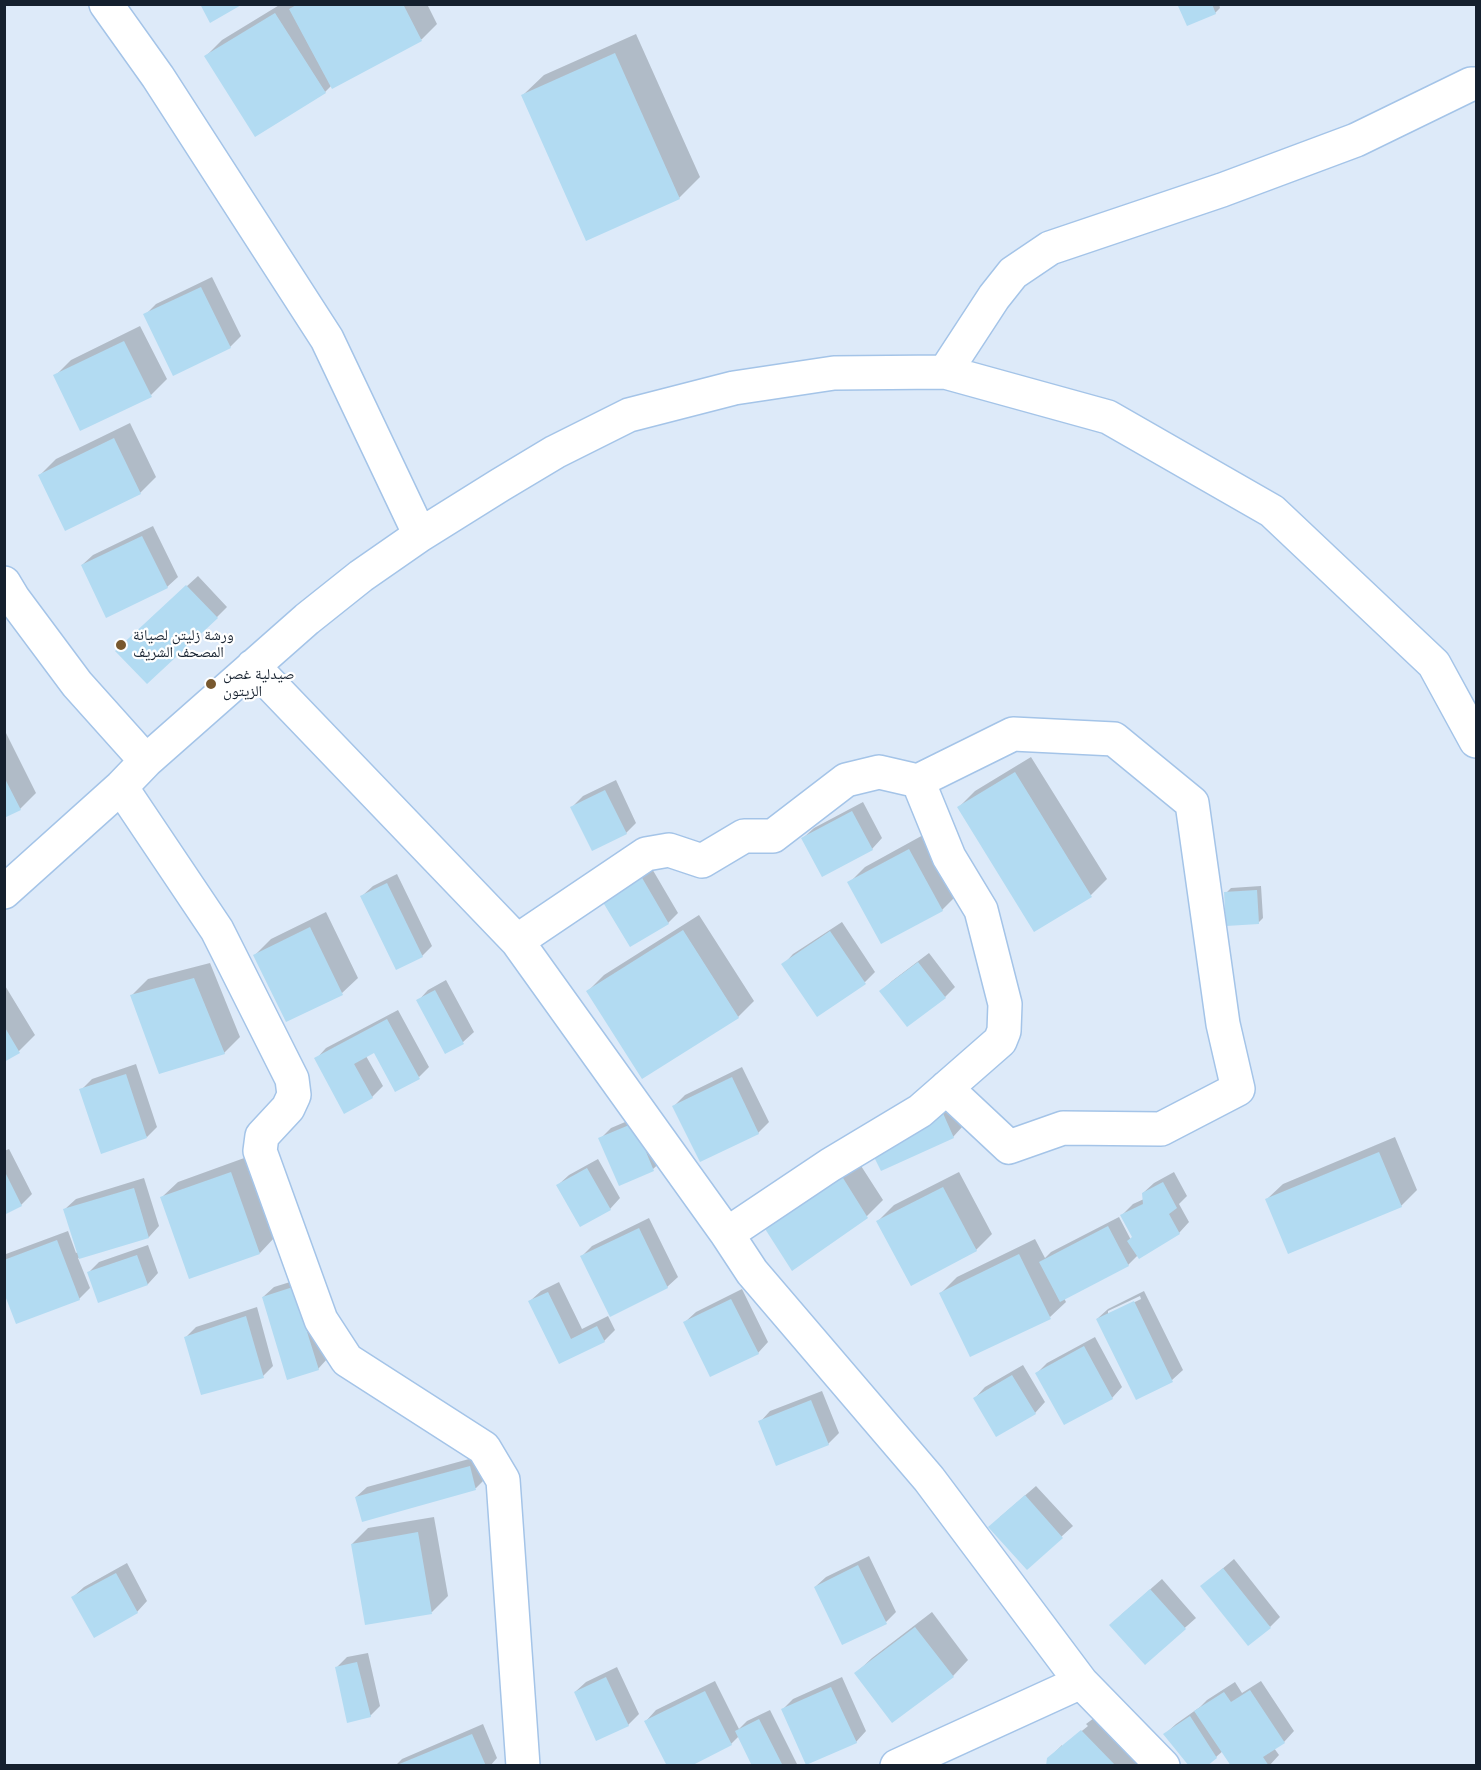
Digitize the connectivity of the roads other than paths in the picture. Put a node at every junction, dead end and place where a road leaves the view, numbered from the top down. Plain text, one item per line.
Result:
1 (106, 4) edge
2 (1476, 84) edge
3 (945, 372) junction
4 (420, 535) junction
5 (4, 583) edge
6 (253, 666) junction
7 (1476, 741) edge
8 (146, 761) junction
9 (918, 781) junction
10 (121, 787) junction
11 (4, 892) edge
12 (517, 941) junction
13 (946, 1088) junction
14 (727, 1234) junction
15 (1081, 1682) junction
16 (523, 1766) edge
17 (897, 1766) edge
18 (1163, 1766) edge

1 - 4 street
2 - 3 street
3 - 4 street
3 - 7 street
4 - 6 street
5 - 8 street
6 - 8 street
6 - 12 street
8 - 10 street
9 - 12 street
9 - 13 street
9 - 13 street
10 - 11 street
10 - 16 street
12 - 14 street
13 - 14 street
14 - 15 street
15 - 17 street
15 - 18 street

